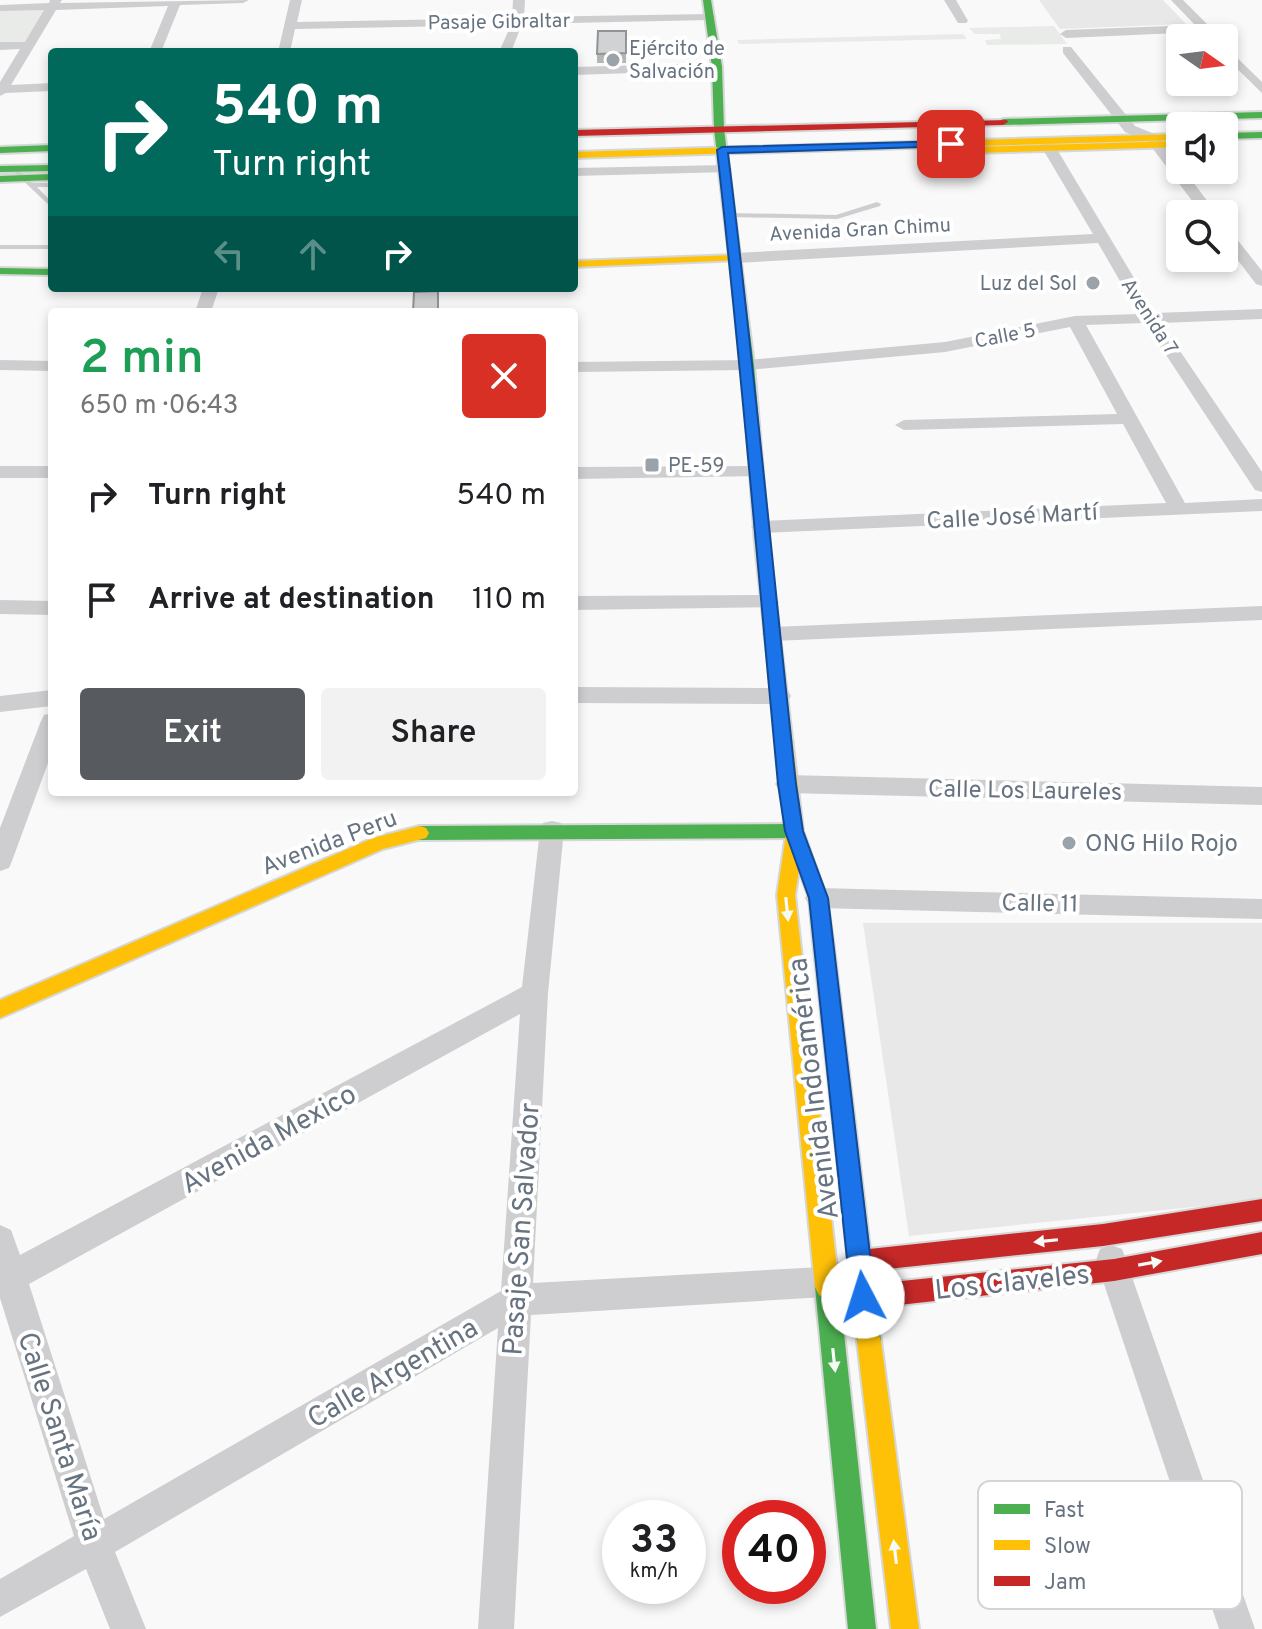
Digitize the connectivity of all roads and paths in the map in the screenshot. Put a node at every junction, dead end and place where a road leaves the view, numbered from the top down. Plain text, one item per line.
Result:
1 (243, 0) edge
2 (296, 0) edge
3 (519, 0) edge
4 (950, 0) edge
5 (1177, 0) edge
6 (54, 3) edge
7 (175, 3) junction
8 (0, 8) edge
9 (709, 8) edge
10 (518, 21) junction
11 (962, 21) dead end
12 (1200, 24) edge
13 (289, 26) junction
14 (1166, 30) edge
15 (1066, 34) dead end
16 (28, 45) junction
17 (0, 46) edge
18 (157, 48) edge
19 (285, 48) edge
20 (507, 48) edge
21 (1067, 50) dead end
22 (1238, 64) edge
23 (717, 67) junction
24 (1262, 70) edge
25 (578, 71) edge
26 (1245, 71) junction
27 (48, 87) edge
28 (1262, 89) edge
29 (1, 90) edge
30 (1262, 115) edge
31 (1126, 124) junction
32 (1166, 127) edge
33 (1238, 130) edge
34 (578, 133) edge
35 (1261, 135) edge
36 (1238, 136) edge
37 (1166, 139) edge
38 (1238, 139) edge
39 (1154, 141) junction
40 (1166, 142) edge
41 (578, 145) edge
42 (1048, 145) junction
43 (48, 148) edge
44 (722, 149) junction
45 (0, 150) edge
46 (578, 158) edge
47 (48, 159) edge
48 (48, 168) edge
49 (578, 171) edge
50 (11, 173) edge
51 (48, 177) edge
52 (48, 184) edge
53 (1199, 200) edge
54 (48, 203) edge
55 (877, 204) dead end
56 (729, 215) junction
57 (1101, 238) junction
58 (0, 247) edge
59 (48, 247) edge
60 (1238, 250) edge
61 (736, 258) junction
62 (578, 264) edge
63 (0, 271) edge
64 (48, 272) edge
65 (1262, 281) edge
66 (1262, 314) edge
67 (1150, 318) junction
68 (1075, 321) junction
69 (0, 365) edge
70 (748, 365) junction
71 (48, 366) edge
72 (578, 367) edge
73 (1128, 419) junction
74 (904, 425) dead end
75 (0, 472) edge
76 (48, 472) edge
77 (755, 472) junction
78 (578, 473) edge
79 (1262, 486) edge
80 (1262, 505) edge
81 (1178, 508) junction
82 (761, 527) junction
83 (769, 602) junction
84 (578, 603) edge
85 (0, 607) edge
86 (48, 608) edge
87 (1262, 613) edge
88 (773, 634) junction
89 (578, 695) edge
90 (780, 696) junction
91 (48, 698) edge
92 (0, 704) edge
93 (48, 730) edge
94 (787, 784) junction
95 (1262, 796) edge
96 (6, 828) edge
97 (552, 830) junction
98 (794, 831) junction
99 (0, 861) edge
100 (818, 898) junction
101 (1262, 909) edge
102 (535, 993) junction
103 (0, 1009) edge
104 (1262, 1210) edge
105 (1103, 1235) junction
106 (0, 1240) edge
107 (1262, 1243) edge
108 (860, 1261) junction
109 (1114, 1270) junction
110 (5, 1280) edge
111 (825, 1282) junction
112 (863, 1297) junction
113 (516, 1300) junction
114 (1186, 1481) edge
115 (94, 1544) junction
116 (0, 1599) edge
117 (1230, 1609) edge
118 (128, 1629) edge
119 (496, 1629) edge
120 (862, 1629) edge
121 (905, 1629) edge
122 (1237, 1629) edge

1 - 7 street
2 - 13 street
3 - 10 street
4 - 11 street
5 - 12 street
6 - 7 street
6 - 8 street
6 - 16 street
7 - 18 street
9 - 10 street, Pasaje Gibraltar
9 - 23 main road, Avenida Indoamérica
10 - 13 street, Pasaje Gibraltar
10 - 20 street
13 - 19 street
14 - 15 street
16 - 17 street
16 - 29 street
21 - 31 street
22 - 26 street
23 - 25 street
23 - 44 main road, Avenida Indoamérica
24 - 26 street
26 - 28 street
27 - 29 street
30 - 31 main road
31 - 32 main road
31 - 39 street
31 - 44 main road
33 - 35 main road
34 - 44 main road
35 - 36 main road
35 - 38 main road
37 - 39 main road
39 - 40 main road
39 - 42 main road
39 - 53 street
41 - 44 main road
42 - 44 main road
42 - 57 street, Avenida 7
43 - 45 main road
44 - 46 main road
44 - 49 street
44 - 56 main road, Avenida Indoamérica
47 - 50 main road
48 - 50 main road
50 - 51 main road
50 - 52 lane
50 - 54 lane
55 - 56 lane
56 - 61 main road, Avenida Indoamérica
57 - 61 street, Avenida Gran Chimu
57 - 67 street, Avenida 7
58 - 59 lane
60 - 65 street
61 - 62 main road, Avenida Gran Chimu
61 - 70 main road, Avenida Indoamérica
63 - 64 main road
66 - 67 street, Calle 5
67 - 68 street, Calle 5
67 - 79 street, Avenida 7
68 - 70 street, Calle 5
68 - 73 street
69 - 71 street
70 - 72 street, Calle 5
70 - 77 main road, Avenida Indoamérica
73 - 74 street
73 - 81 street
75 - 76 street
77 - 78 street
77 - 82 main road, Avenida Indoamérica
80 - 81 street, Calle José Martí
81 - 82 street, Calle José Martí
82 - 83 main road, Avenida Indoamérica
83 - 84 street
83 - 88 main road, Avenida Indoamérica
85 - 86 street
87 - 88 street
88 - 90 main road, Avenida Indoamérica
89 - 90 street
90 - 94 main road, Avenida Indoamérica
91 - 92 street
93 - 96 street
94 - 95 street, Calle Los Laureles
94 - 98 main road, Avenida Indoamérica
96 - 99 street
97 - 98 main road, Avenida Peru
97 - 102 street, Pasaje San Salvador
97 - 103 main road, Avenida Peru
98 - 100 main road, Avenida Indoamérica
98 -> 111 main road, Avenida Indoamérica
100 - 101 street, Calle 11
100 - 108 main road, Avenida Indoamérica
102 - 110 street, Avenida Mexico
102 - 113 street, Pasaje San Salvador
104 - 105 main road, Los Claveles
105 -> 108 main road, Los Claveles
105 - 109 street
106 - 110 street, Calle Santa María
109 -> 107 main road, Los Claveles
108 - 111 street, Los Claveles
108 - 112 main road, Avenida Indoamérica
109 - 112 main road, Los Claveles
109 - 114 street
110 - 115 street, Calle Santa María
111 - 112 main road, Los Claveles
111 - 113 street, Calle Argentina
111 -> 120 main road, Avenida Indoamérica
121 -> 112 main road, Avenida Indoamérica
113 - 115 street, Calle Argentina
113 - 119 street, Pasaje San Salvador
115 - 116 street, Calle Argentina
115 - 118 street, Calle Santa María
117 - 122 street

